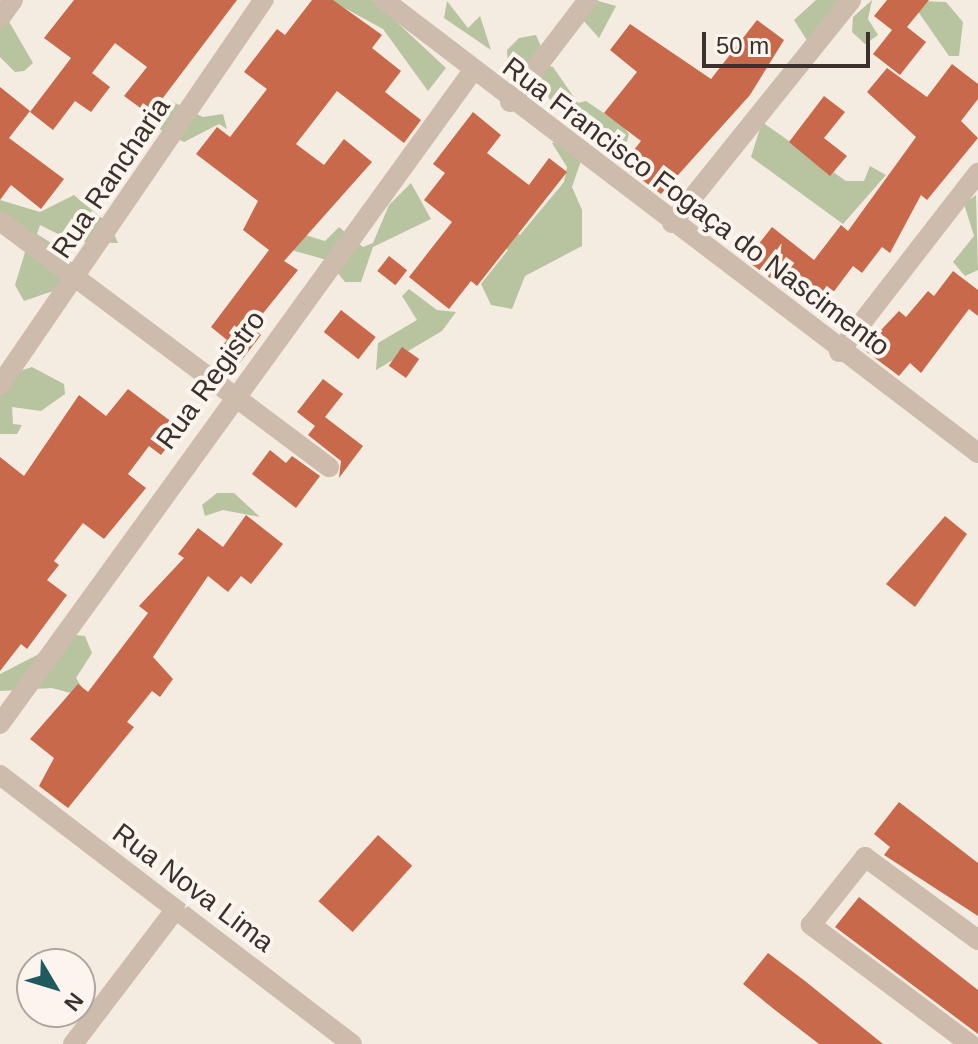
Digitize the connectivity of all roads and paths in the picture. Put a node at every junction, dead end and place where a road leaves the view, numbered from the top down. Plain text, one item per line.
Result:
1 (13, 0) edge
2 (264, 0) edge
3 (384, 0) edge
4 (588, 0) edge
5 (851, 0) edge
6 (0, 18) edge
7 (472, 72) junction
8 (510, 102) junction
9 (978, 173) edge
10 (0, 221) edge
11 (672, 223) junction
12 (79, 277) junction
13 (839, 352) junction
14 (0, 385) edge
15 (234, 395) junction
16 (978, 453) edge
17 (329, 467) dead end
18 (0, 724) edge
19 (0, 775) edge
20 (175, 910) junction
21 (978, 940) edge
22 (73, 1044) edge
23 (352, 1044) edge
24 (970, 1044) edge

1 - 6 street
2 - 12 street, Rua Rancharia
3 - 7 street, Rua Francisco Fogaça do Nascimento
4 - 8 street
5 - 11 street
7 - 8 street, Rua Francisco Fogaça do Nascimento
7 - 15 street, Rua Registro
8 - 11 street, Rua Francisco Fogaça do Nascimento
9 - 13 street
10 - 12 street
11 - 13 street, Rua Francisco Fogaça do Nascimento
12 - 14 street, Rua Rancharia
12 - 15 street
13 - 16 street, Rua Francisco Fogaça do Nascimento
15 - 17 street
15 - 18 street, Rua Registro
19 - 20 street, Rua Nova Lima
20 - 22 street
20 - 23 street, Rua Nova Lima
21 - 24 street

